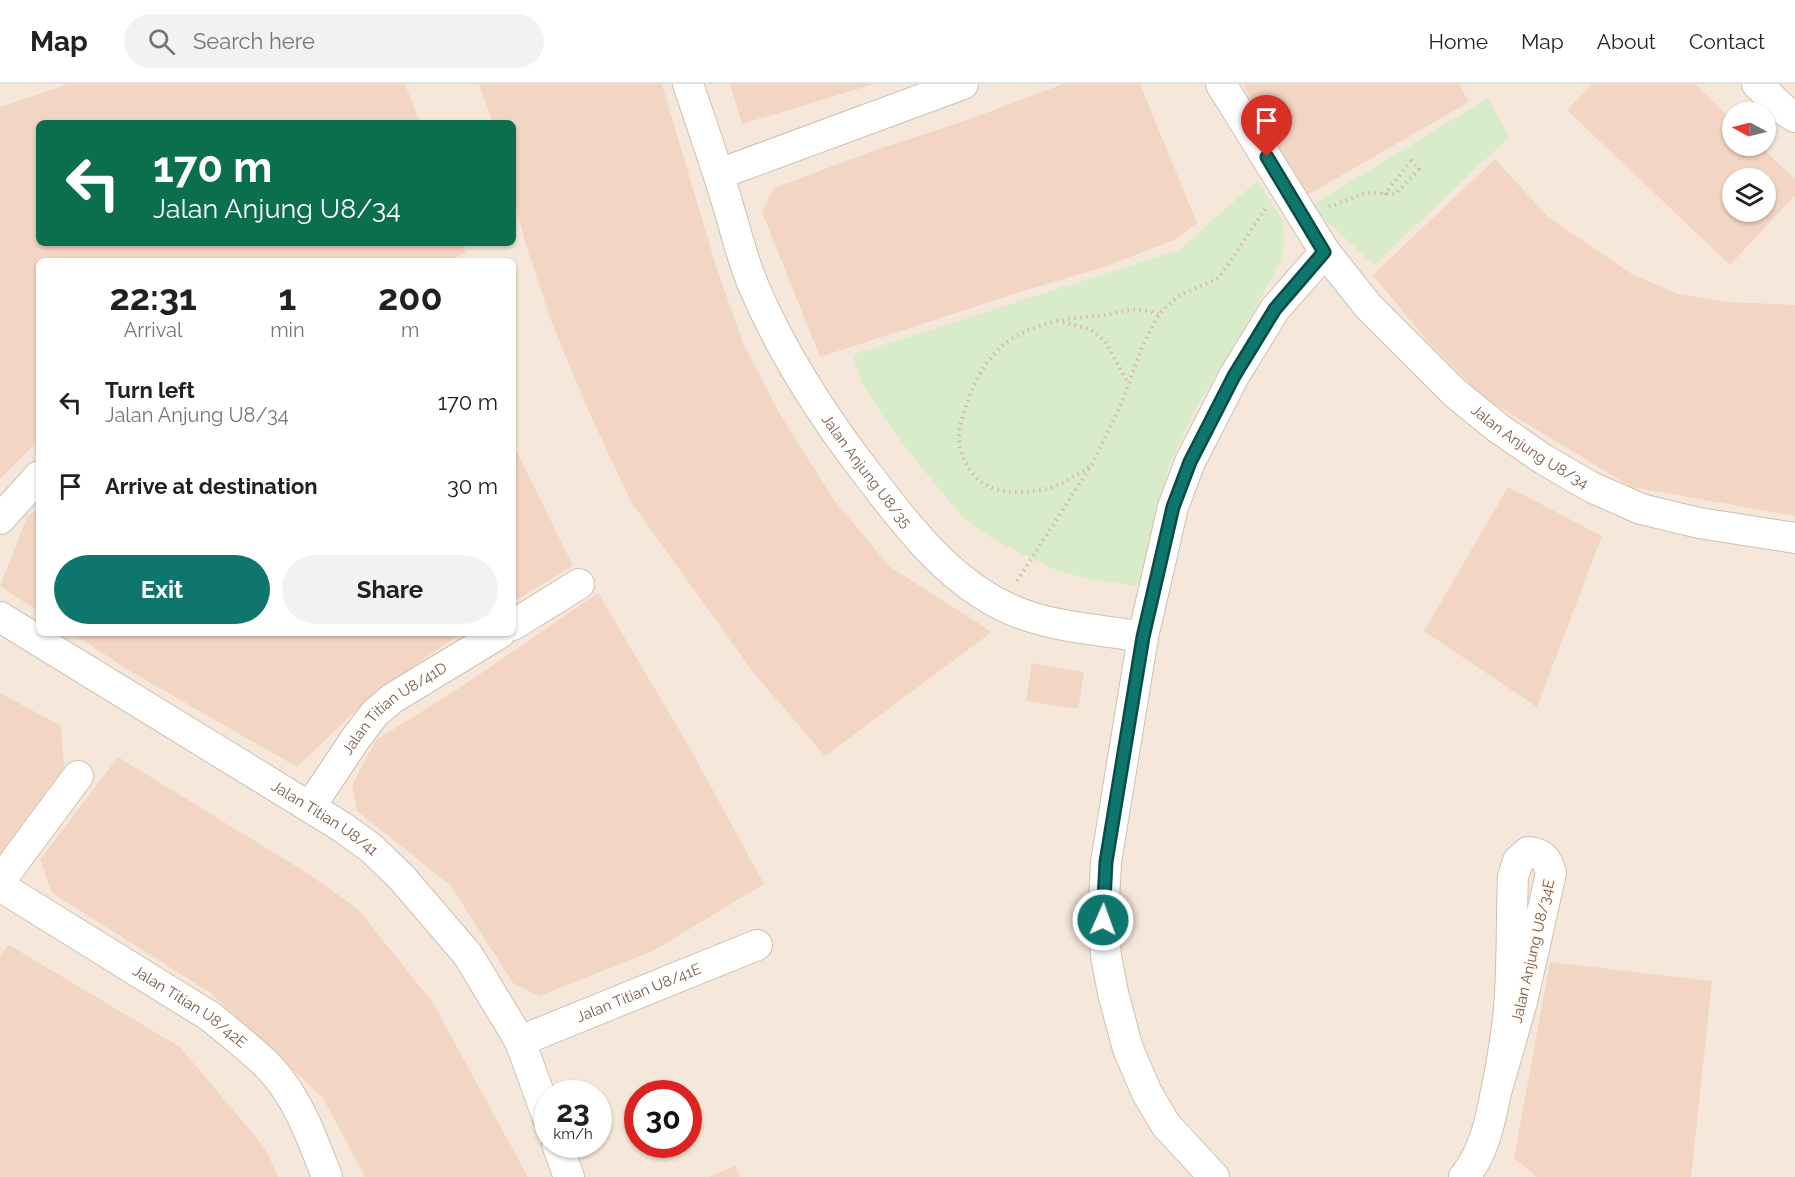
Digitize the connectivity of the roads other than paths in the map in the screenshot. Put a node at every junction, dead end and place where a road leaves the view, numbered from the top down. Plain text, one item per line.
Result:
1 (688, 84) edge
2 (963, 84) edge
3 (1221, 84) edge
4 (1757, 84) edge
5 (1795, 117) edge
6 (719, 174) junction
7 (1324, 252) junction
8 (36, 479) edge
9 (0, 519) edge
10 (1795, 538) edge
11 (579, 584) dead end
12 (0, 616) edge
13 (516, 623) edge
14 (495, 636) edge
15 (1143, 637) junction
16 (78, 776) dead end
17 (310, 807) junction
18 (0, 881) edge
19 (0, 886) edge
20 (757, 945) dead end
21 (519, 1041) junction
22 (534, 1081) edge
23 (1495, 1096) junction
24 (562, 1158) edge
25 (327, 1177) edge
26 (569, 1177) edge
27 (1214, 1177) edge
28 (1464, 1177) edge

1 - 6 street, Jalan Anjung U8/35
2 - 6 street
3 - 7 street, Jalan Anjung U8/34
4 - 5 street
6 - 15 street, Jalan Anjung U8/35
7 - 10 street, Jalan Anjung U8/34
7 - 15 street
8 - 9 street
11 - 13 street
12 - 17 street, Jalan Titian U8/41
14 - 17 street, Jalan Titian U8/41D
15 - 27 street
16 - 18 street
17 - 21 street, Jalan Titian U8/41
19 - 25 street, Jalan Titian U8/42E
20 - 21 street, Jalan Titian U8/41E
21 - 22 street, Jalan Titian U8/41
23 - 23 street, Jalan Anjung U8/34E
23 - 28 street, Jalan Anjung U8/34E
24 - 26 street

